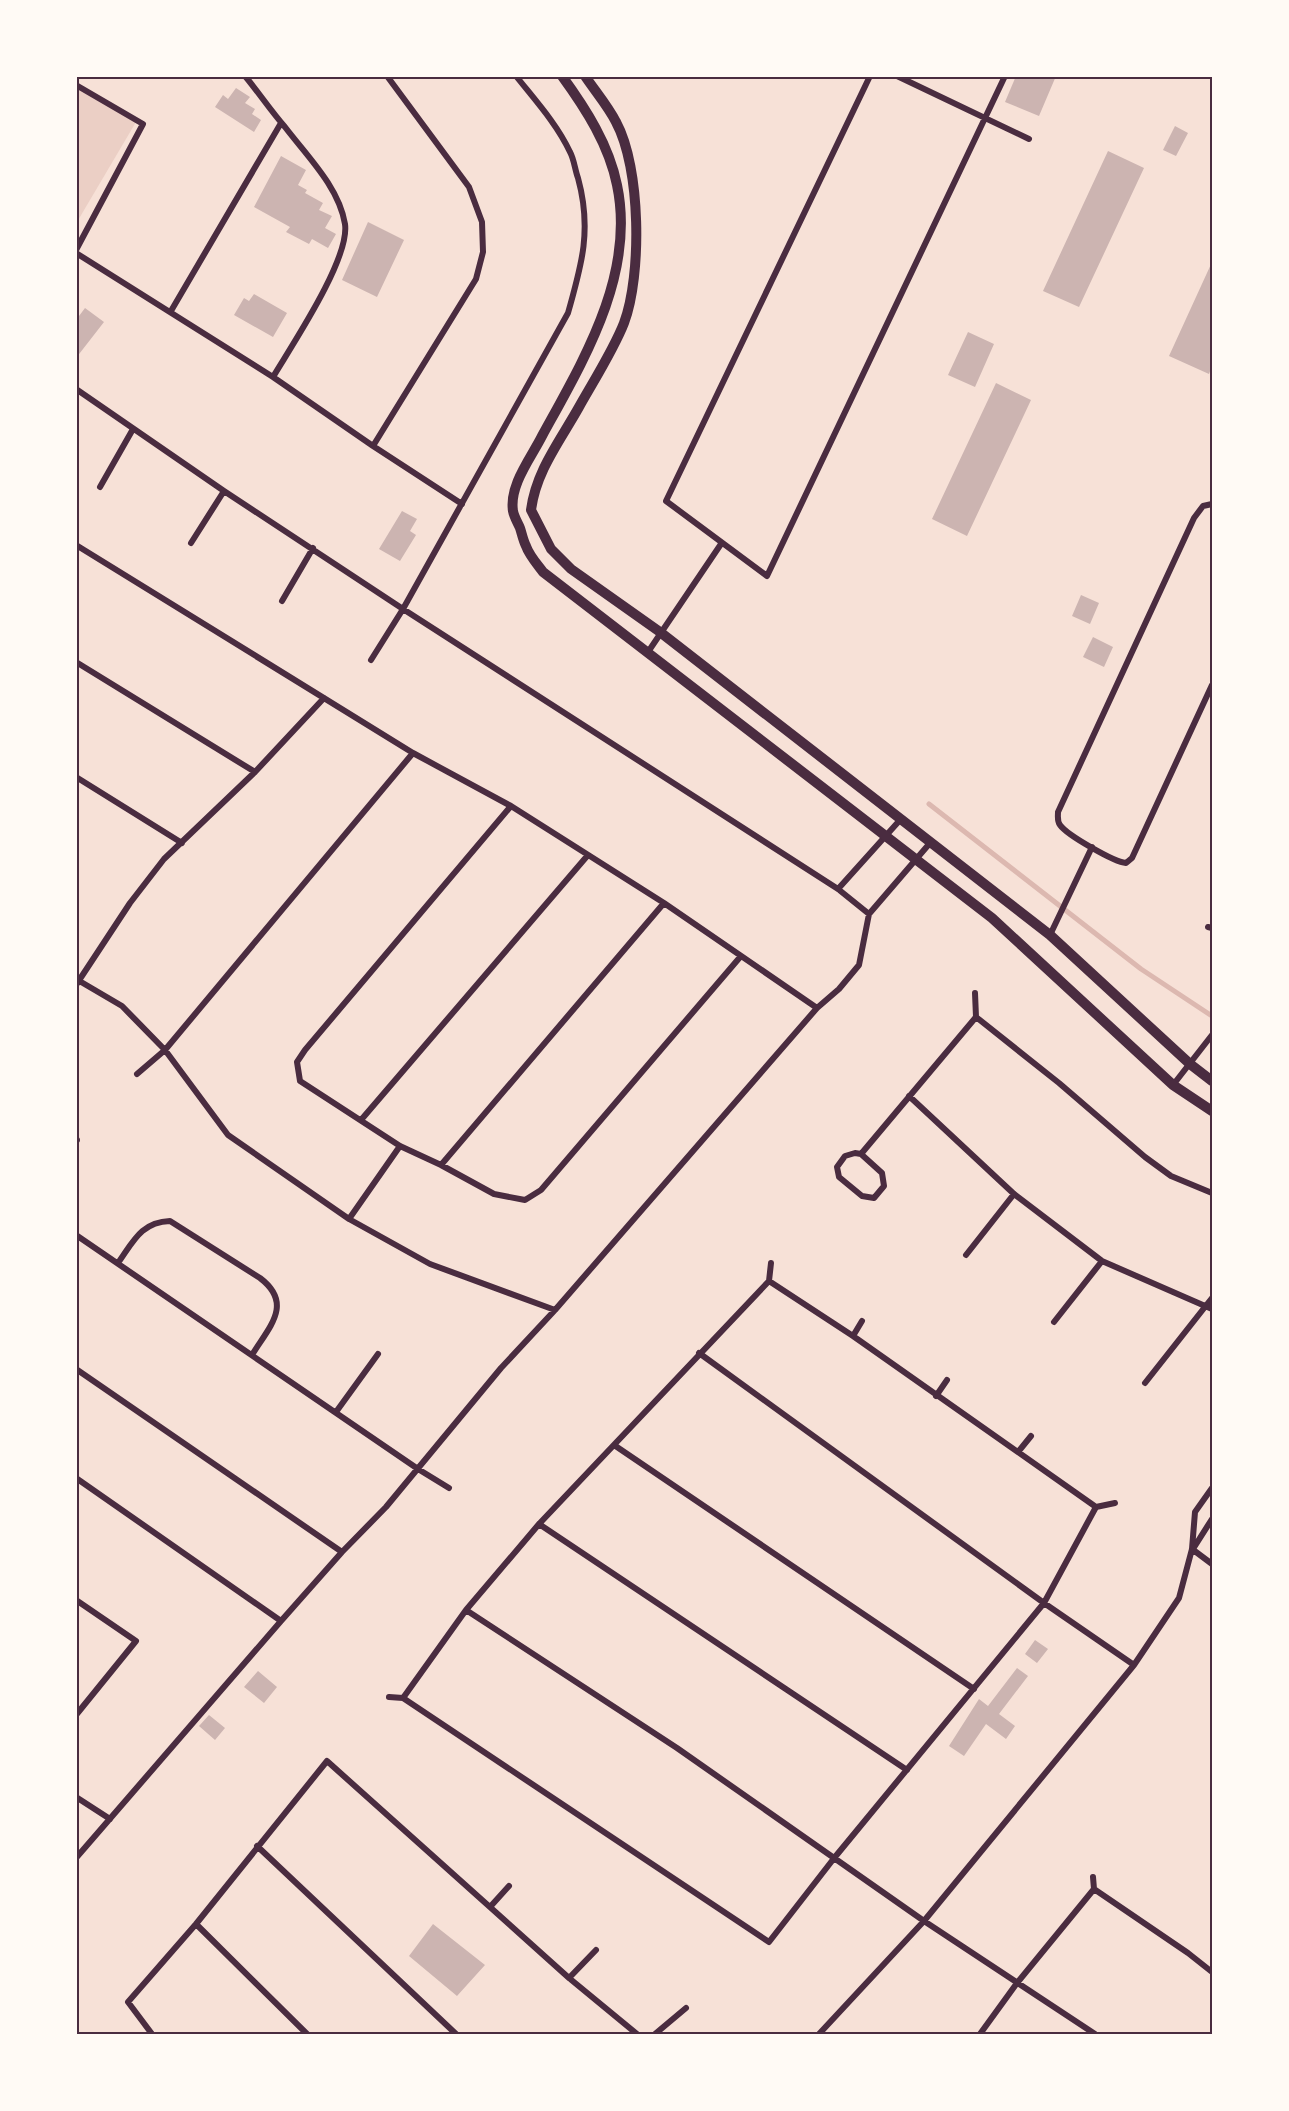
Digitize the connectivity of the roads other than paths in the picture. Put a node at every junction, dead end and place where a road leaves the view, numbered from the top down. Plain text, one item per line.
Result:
1 (245, 76) edge
2 (387, 76) edge
3 (516, 76) edge
4 (562, 76) edge
5 (585, 76) edge
6 (870, 76) edge
7 (897, 76) edge
8 (1005, 76) edge
9 (76, 85) edge
10 (985, 118) junction
11 (281, 123) junction
12 (1029, 139) dead end
13 (76, 251) edge
14 (171, 311) junction
15 (273, 377) junction
16 (76, 389) edge
17 (133, 429) junction
18 (373, 446) junction
19 (100, 487) dead end
20 (224, 491) junction
21 (462, 504) junction
22 (1212, 504) edge
23 (191, 543) dead end
24 (721, 544) junction
25 (76, 545) edge
26 (313, 548) junction
27 (282, 601) dead end
28 (403, 609) junction
29 (660, 632) junction
30 (648, 652) junction
31 (371, 660) dead end
32 (76, 662) edge
33 (1212, 685) edge
34 (324, 698) junction
35 (413, 753) junction
36 (255, 772) junction
37 (76, 777) edge
38 (511, 806) junction
39 (900, 820) junction
40 (887, 836) junction
41 (182, 843) junction
42 (930, 843) junction
43 (1092, 847) junction
44 (588, 855) junction
45 (916, 859) junction
46 (838, 889) junction
47 (664, 903) junction
48 (870, 914) junction
49 (1050, 935) junction
50 (741, 956) junction
51 (78, 982) edge
52 (975, 993) dead end
53 (817, 1008) junction
54 (976, 1017) junction
55 (1212, 1035) edge
56 (165, 1050) junction
57 (1190, 1064) junction
58 (137, 1074) dead end
59 (1212, 1081) edge
60 (1173, 1085) junction
61 (909, 1096) junction
62 (1212, 1111) edge
63 (361, 1120) junction
64 (400, 1146) junction
65 (861, 1154) junction
66 (441, 1165) junction
67 (1212, 1193) edge
68 (1014, 1194) junction
69 (349, 1219) junction
70 (76, 1235) edge
71 (966, 1256) dead end
72 (1102, 1262) junction
73 (118, 1263) junction
74 (771, 1263) dead end
75 (769, 1281) junction
76 (1212, 1298) edge
77 (1209, 1307) edge
78 (555, 1310) junction
79 (862, 1321) dead end
80 (1054, 1322) dead end
81 (853, 1336) junction
82 (699, 1353) junction
83 (378, 1354) dead end
84 (252, 1355) junction
85 (76, 1369) edge
86 (947, 1380) dead end
87 (1145, 1383) dead end
88 (936, 1396) junction
89 (336, 1412) junction
90 (1031, 1436) dead end
91 (614, 1445) junction
92 (1018, 1452) junction
93 (418, 1469) junction
94 (76, 1478) edge
95 (449, 1488) dead end
96 (1212, 1488) edge
97 (1115, 1503) dead end
98 (1096, 1507) junction
99 (1212, 1519) edge
100 (539, 1524) junction
101 (1192, 1549) junction
102 (342, 1552) junction
103 (1212, 1564) edge
104 (76, 1600) edge
105 (1044, 1603) junction
106 (466, 1610) junction
107 (281, 1621) junction
108 (1134, 1665) junction
109 (974, 1689) junction
110 (389, 1697) dead end
111 (403, 1698) junction
112 (76, 1715) edge
113 (908, 1770) junction
114 (76, 1797) edge
115 (110, 1819) junction
116 (257, 1846) junction
117 (835, 1857) junction
118 (76, 1858) edge
119 (1093, 1877) dead end
120 (509, 1886) dead end
121 (1094, 1889) junction
122 (490, 1907) junction
123 (924, 1922) junction
124 (196, 1924) junction
125 (596, 1950) dead end
126 (1212, 1972) edge
127 (569, 1978) junction
128 (1017, 1983) junction
129 (686, 2008) dead end
130 (152, 2034) edge
131 (307, 2034) edge
132 (456, 2034) edge
133 (637, 2034) edge
134 (654, 2034) edge
135 (819, 2034) edge
136 (980, 2034) edge
137 (1095, 2034) edge

1 - 11 street
2 - 18 street
3 - 21 street
4 - 30 street
5 - 29 street
6 - 24 street
7 - 10 street
8 - 10 street
9 - 13 street
10 - 12 street
10 - 24 street
11 - 14 street
11 - 15 street
13 - 14 street
14 - 15 street
15 - 18 street
16 - 17 street
17 - 19 street
17 - 20 street
18 - 21 street
20 - 23 street
20 - 26 street
21 - 28 street
22 - 43 street
24 - 29 street
25 - 34 street
26 - 27 street
26 - 28 street
28 - 31 street
28 - 46 street
29 - 30 street
29 - 39 street
30 - 40 street
32 - 36 street
33 - 43 street
34 - 35 street
34 - 36 street
35 - 38 street
35 - 56 street
36 - 41 street
37 - 41 street
38 - 44 street
38 - 63 street
39 - 40 street
39 - 42 street
40 - 45 street
40 - 46 street
41 - 51 street
42 - 45 street
42 - 49 street
43 - 49 street
44 - 47 street
44 - 63 street
45 - 48 street
45 - 60 street
46 - 48 street
47 - 50 street
47 - 66 street
48 - 53 street
49 - 57 street
50 - 53 street
50 - 66 street
51 - 56 street
52 - 54 street
53 - 78 street
54 - 61 street
54 - 67 street
55 - 57 street
56 - 58 street
56 - 69 street
57 - 59 street
57 - 60 street
60 - 62 street
61 - 65 street
61 - 68 street
63 - 64 street
64 - 66 street
64 - 69 street
65 - 65 street
68 - 71 street
68 - 72 street
69 - 78 street
70 - 73 street
72 - 77 street
72 - 80 street
73 - 84 street
73 - 84 street
74 - 75 street
75 - 81 street
75 - 82 street
76 - 77 street
77 - 87 street
78 - 93 street
79 - 81 street
81 - 88 street
82 - 91 street
82 - 105 street
83 - 89 street
84 - 89 street
85 - 102 street
86 - 88 street
88 - 92 street
89 - 93 street
90 - 92 street
91 - 100 street
91 - 109 street
92 - 98 street
93 - 95 street
93 - 102 street
94 - 107 street
96 - 101 street
97 - 98 street
98 - 105 street
99 - 101 street
100 - 106 street
100 - 113 street
101 - 103 street
101 - 108 street
102 - 107 street
104 - 112 street
105 - 108 street
105 - 109 street
106 - 111 street
106 - 117 street
107 - 115 street
108 - 123 street
109 - 113 street
110 - 111 street
111 - 117 street
113 - 117 street
114 - 115 street
115 - 118 street
116 - 122 street
116 - 124 street
116 - 132 street
117 - 123 street
119 - 121 street
120 - 122 street
121 - 126 street
121 - 128 street
122 - 127 street
123 - 128 street
123 - 135 street
124 - 130 street
124 - 131 street
125 - 127 street
127 - 133 street
128 - 136 street
128 - 137 street
129 - 134 street

